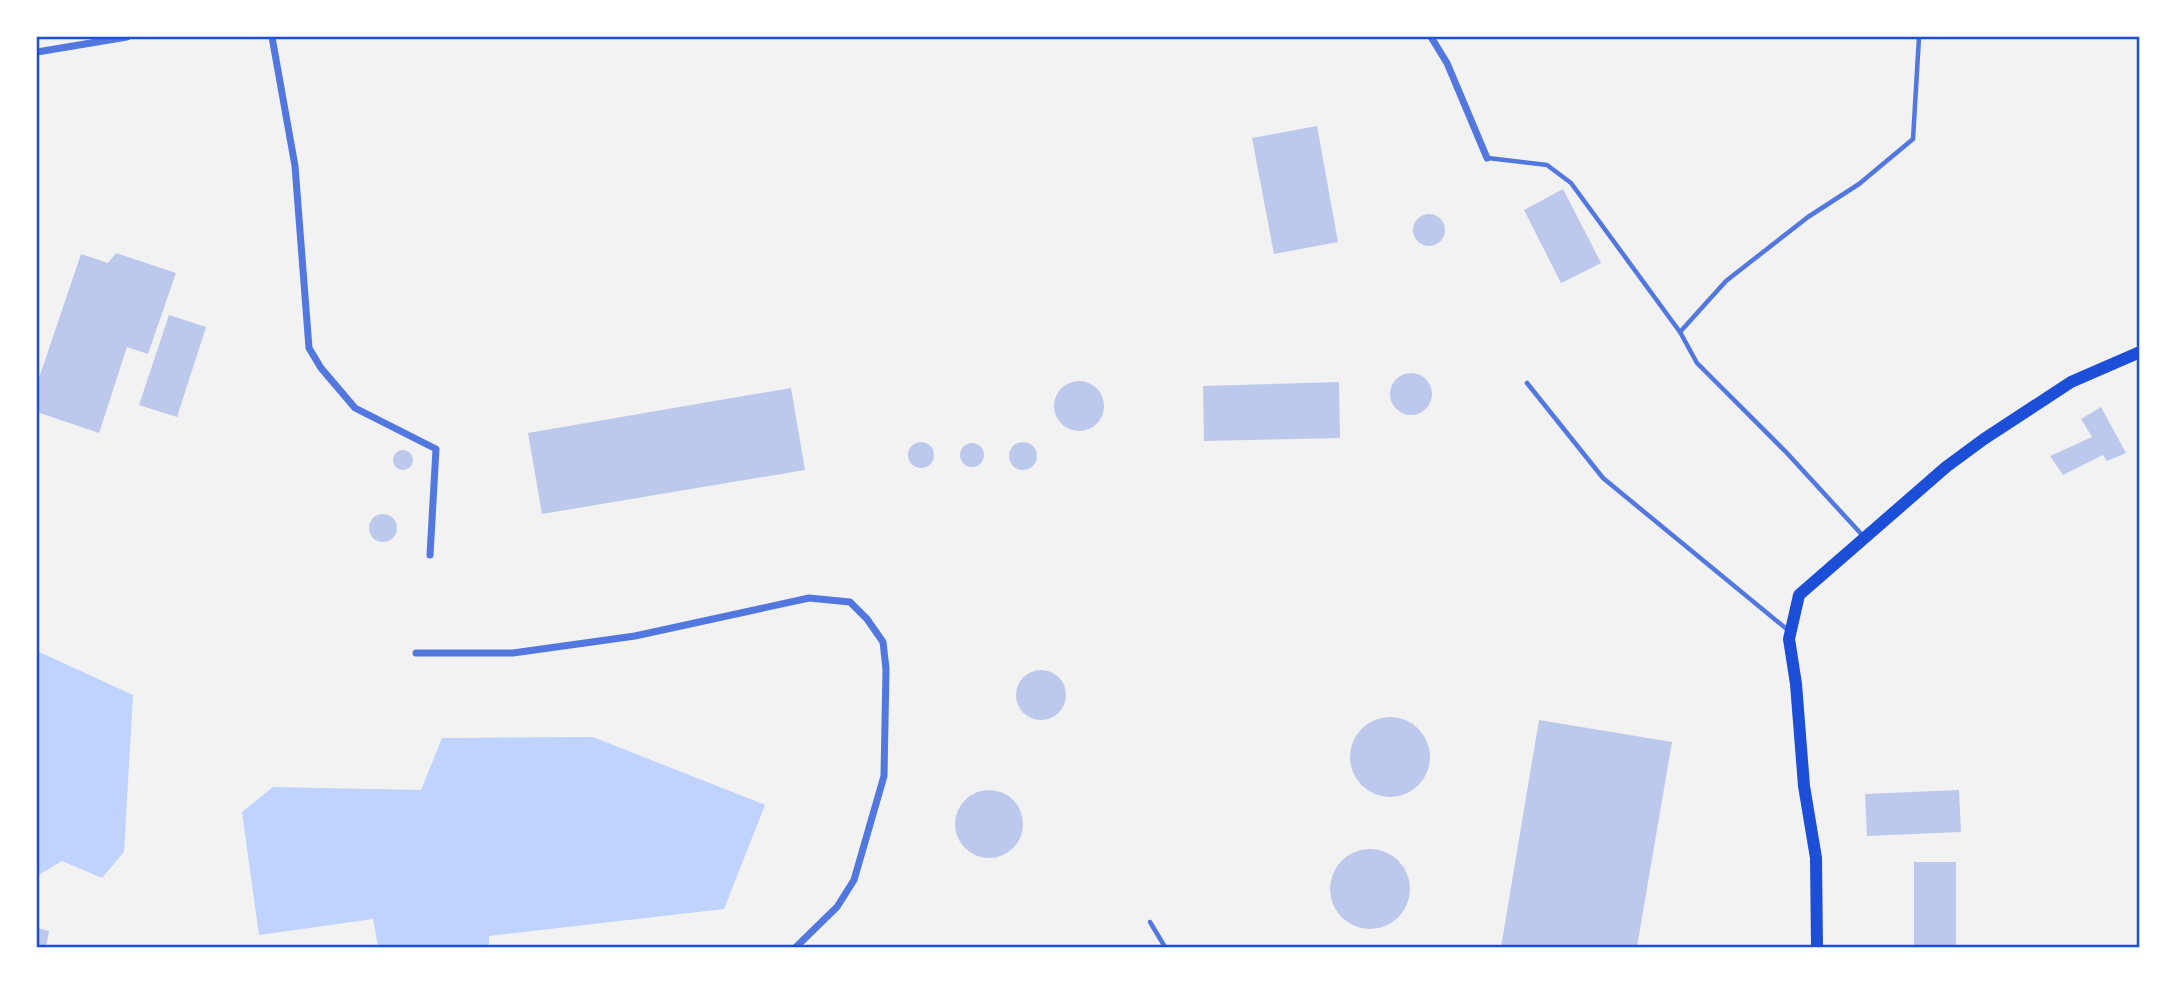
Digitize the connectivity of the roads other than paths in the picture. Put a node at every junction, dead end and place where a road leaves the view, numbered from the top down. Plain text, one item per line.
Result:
1 (127, 37) edge
2 (272, 37) edge
3 (1431, 37) edge
4 (1920, 37) edge
5 (37, 52) edge
6 (1487, 158) joint
7 (1680, 332) junction
8 (2140, 352) edge
9 (1527, 383) dead end
10 (1865, 537) junction
11 (430, 555) dead end
12 (1791, 633) junction
13 (416, 653) dead end
14 (1150, 922) dead end
15 (796, 947) edge
16 (1165, 947) edge
17 (1817, 947) edge

1 - 5 street
2 - 11 street
3 - 6 street
4 - 7 lane
6 - 7 lane
7 - 10 lane
8 - 10 main road
9 - 12 lane
10 - 12 main road
12 - 17 main road
13 - 15 street
14 - 16 lane

